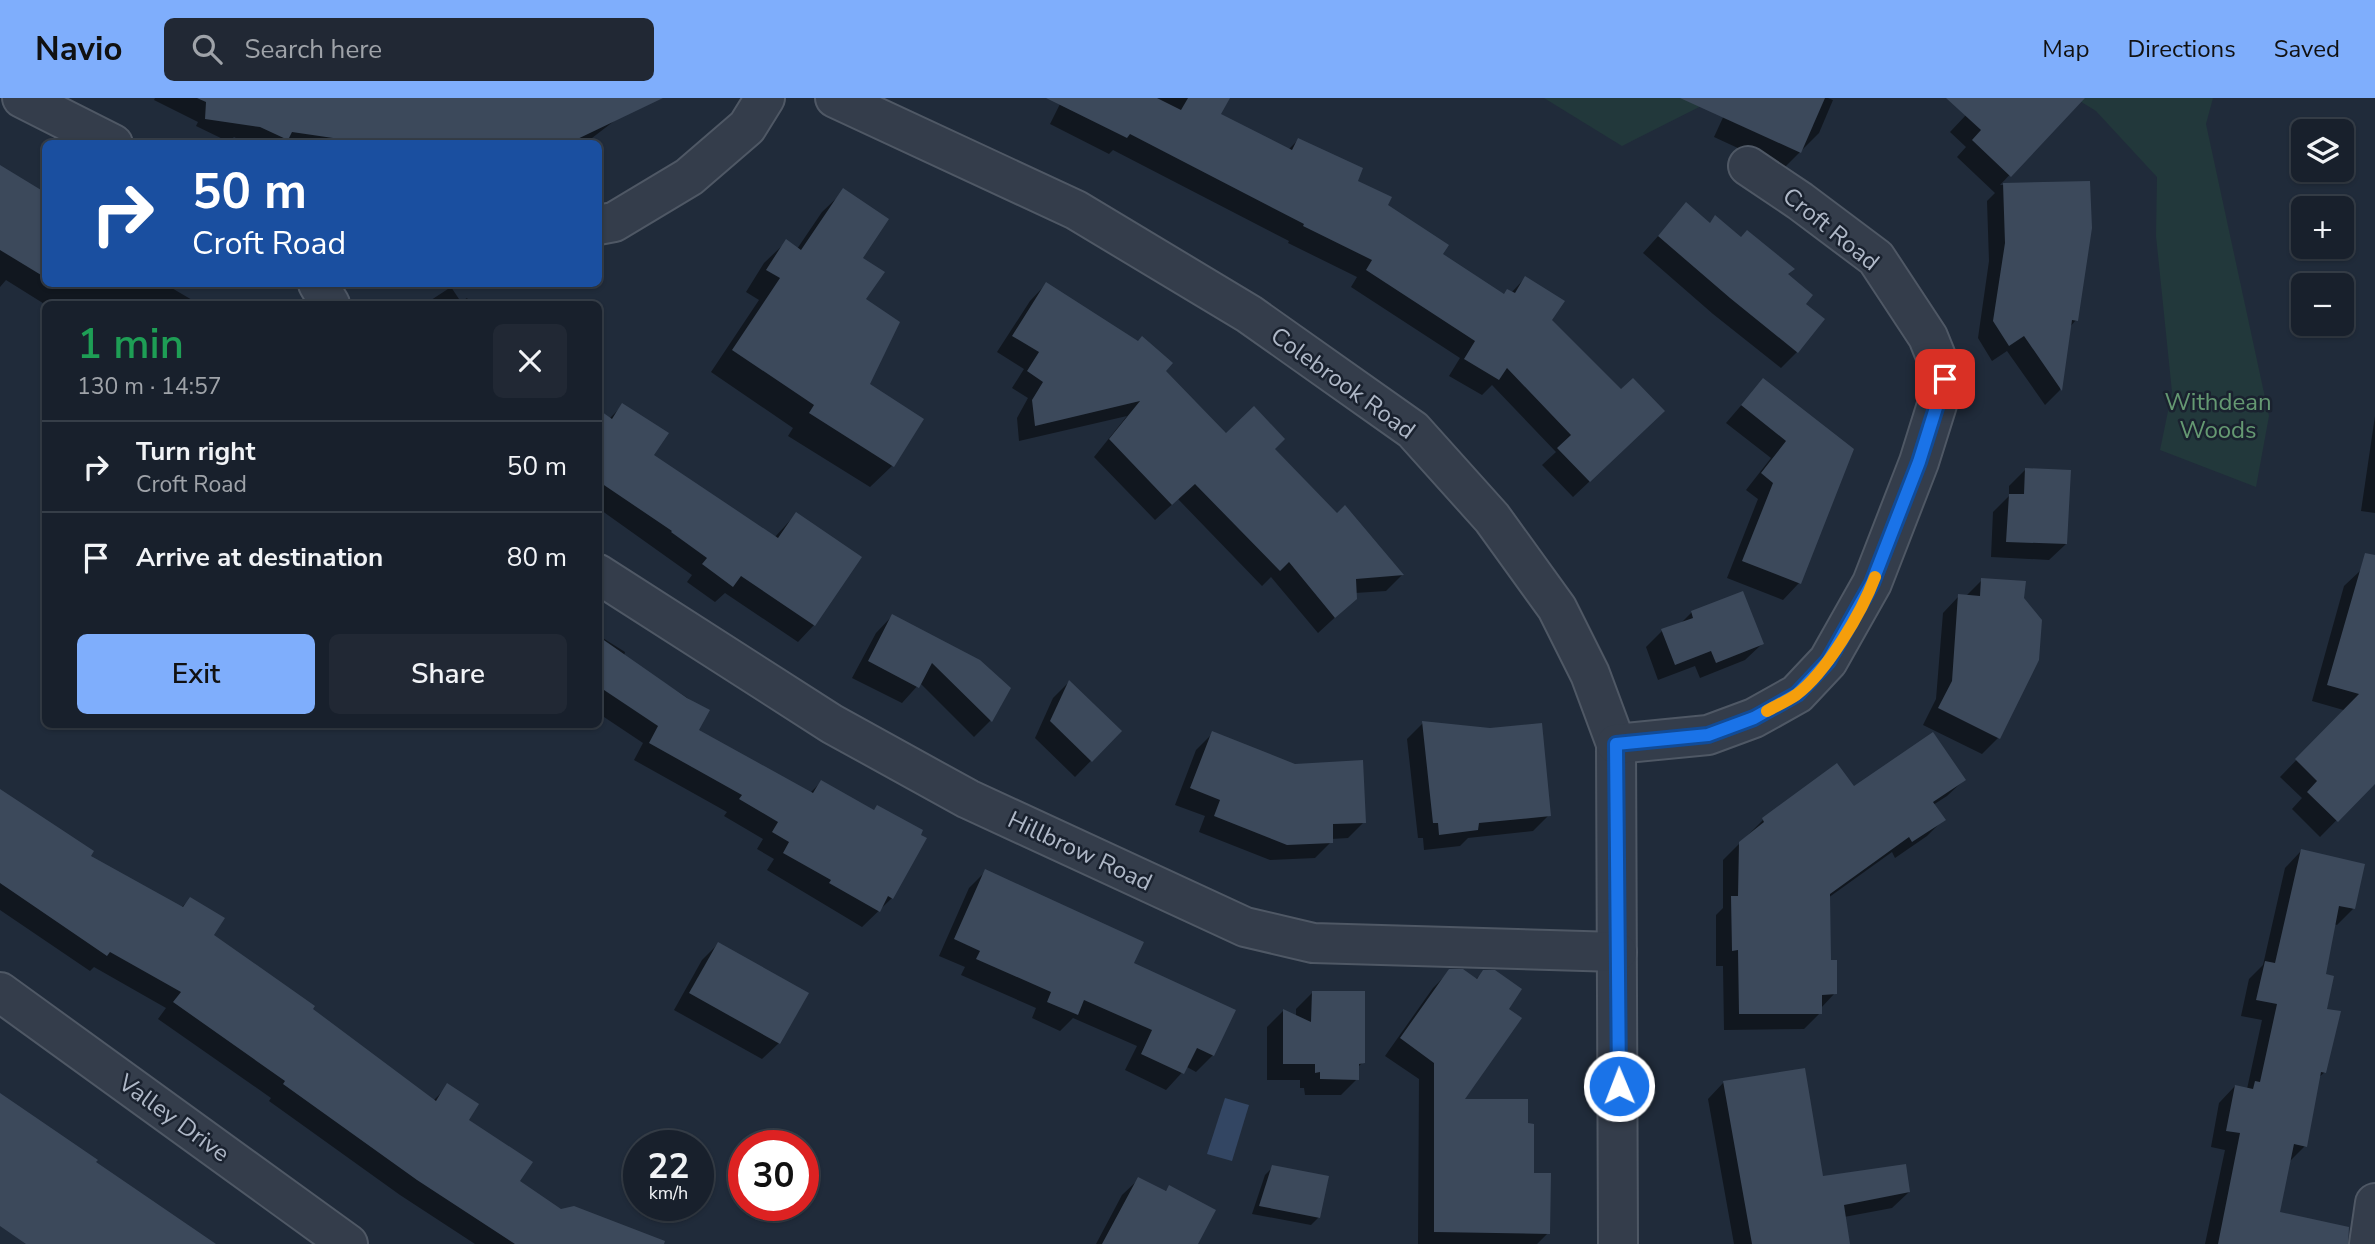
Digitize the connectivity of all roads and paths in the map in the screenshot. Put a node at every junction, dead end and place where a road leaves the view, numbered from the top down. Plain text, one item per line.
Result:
1 (22, 98) edge
2 (765, 98) edge
3 (835, 98) edge
4 (105, 140) edge
5 (1748, 166) dead end
6 (602, 224) edge
7 (602, 577) edge
8 (1616, 744) junction
9 (1617, 952) junction
10 (0, 992) edge
11 (2375, 1203) edge
12 (348, 1244) edge
13 (1618, 1244) edge
14 (2368, 1244) edge

1 - 4 street
2 - 6 street
3 - 8 street, Colebrook Road
5 - 8 street, Croft Road
7 - 9 street, Hillbrow Road
8 - 9 street, Colebrook Road
9 - 13 street, Colebrook Road
10 - 12 street, Valley Drive
11 - 14 street

